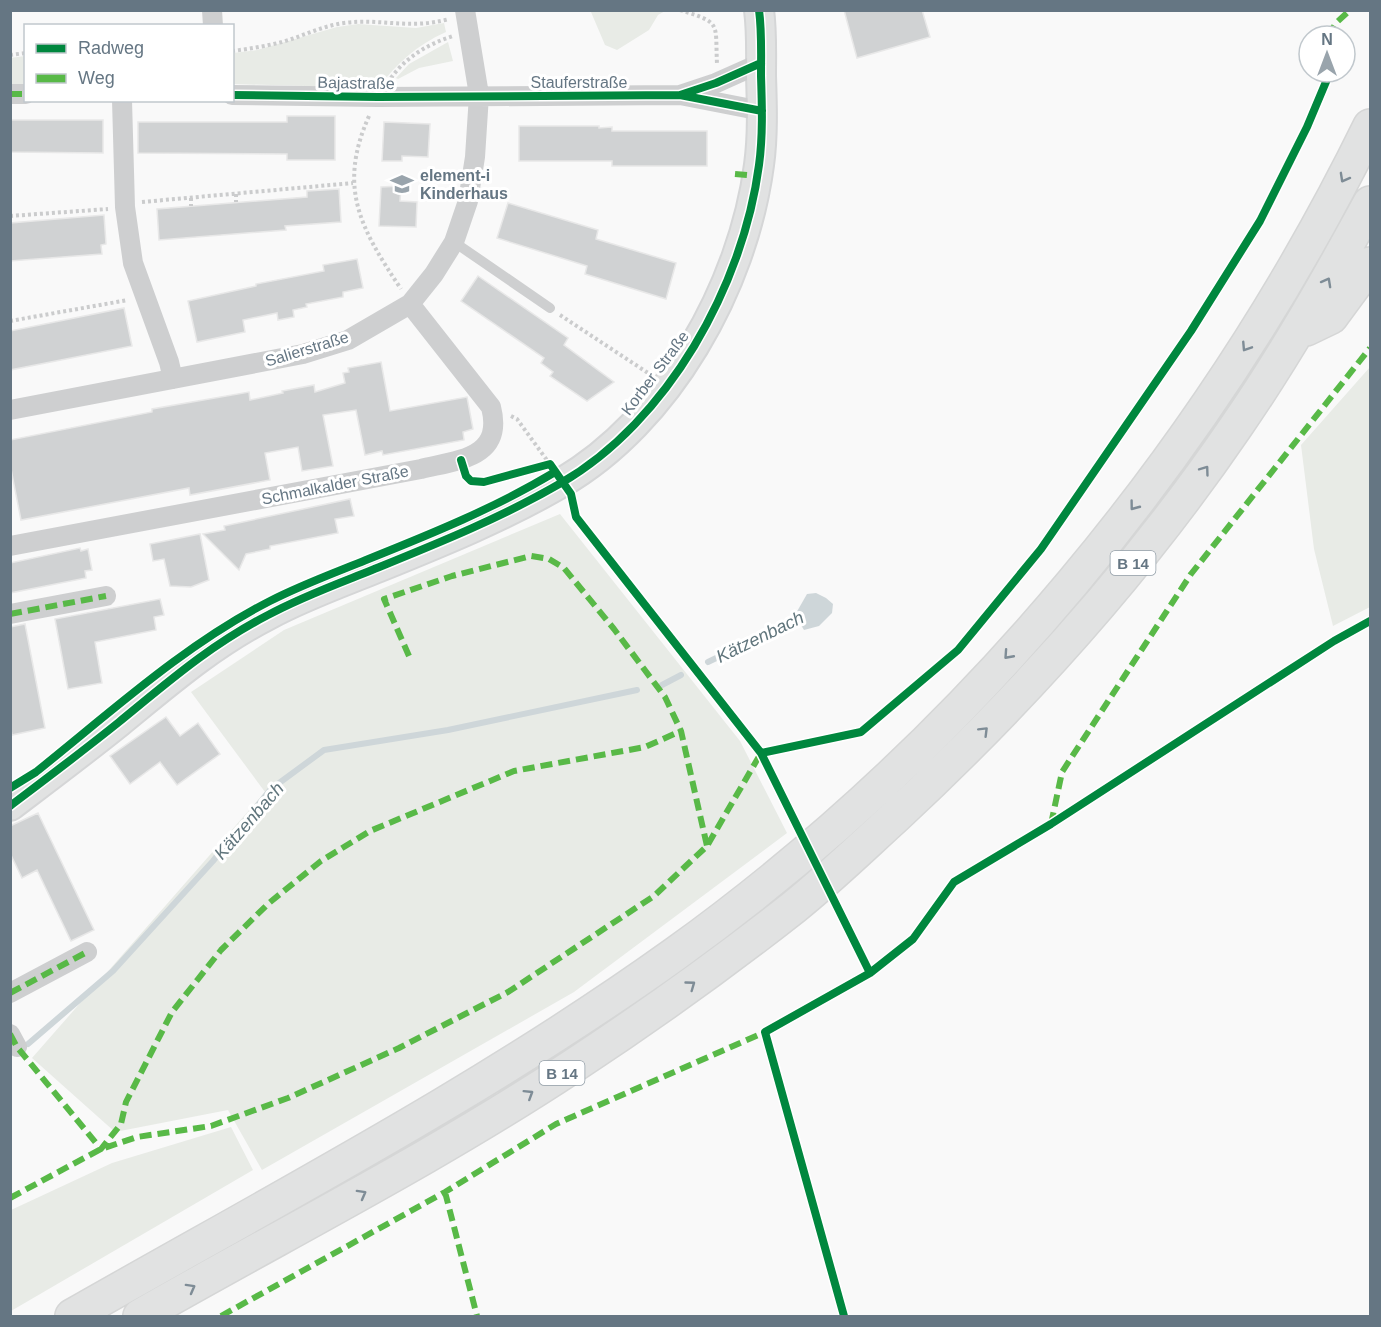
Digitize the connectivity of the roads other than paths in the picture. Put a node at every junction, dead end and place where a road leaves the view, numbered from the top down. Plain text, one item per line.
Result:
1 (759, 10) edge
2 (466, 12) edge
3 (761, 63) junction
4 (680, 94) junction
5 (234, 95) edge
6 (478, 95) junction
7 (123, 102) edge
8 (762, 111) junction
9 (1371, 126) edge
10 (1371, 203) edge
11 (454, 242) junction
12 (1371, 264) edge
13 (410, 304) junction
14 (550, 308) road end
15 (1297, 333) junction
16 (173, 378) junction
17 (10, 410) edge
18 (10, 546) edge
19 (106, 596) dead end
20 (10, 614) edge
21 (10, 806) edge
22 (87, 952) dead end
23 (10, 993) edge
24 (72, 1317) edge
25 (140, 1317) edge

1 - 3 street, Korber Straße
2 - 6 street
3 - 4 street, Stauferstraße
3 - 8 street, Korber Straße
4 - 6 street, Stauferstraße
4 - 8 street, Stauferstraße
5 - 6 street, Bajastraße
6 - 11 street, Salierstraße
7 - 16 street
8 - 21 street, Korber Straße
9 -> 24 highway, B 14
15 -> 10 highway, B 14
11 - 13 street, Salierstraße
11 - 14 lane
12 - 15 highway
13 - 16 street, Salierstraße
13 - 18 street, Schmalkalder Straße
25 -> 15 highway, B 14
16 - 17 street, Salierstraße
19 - 20 street
22 - 23 street

